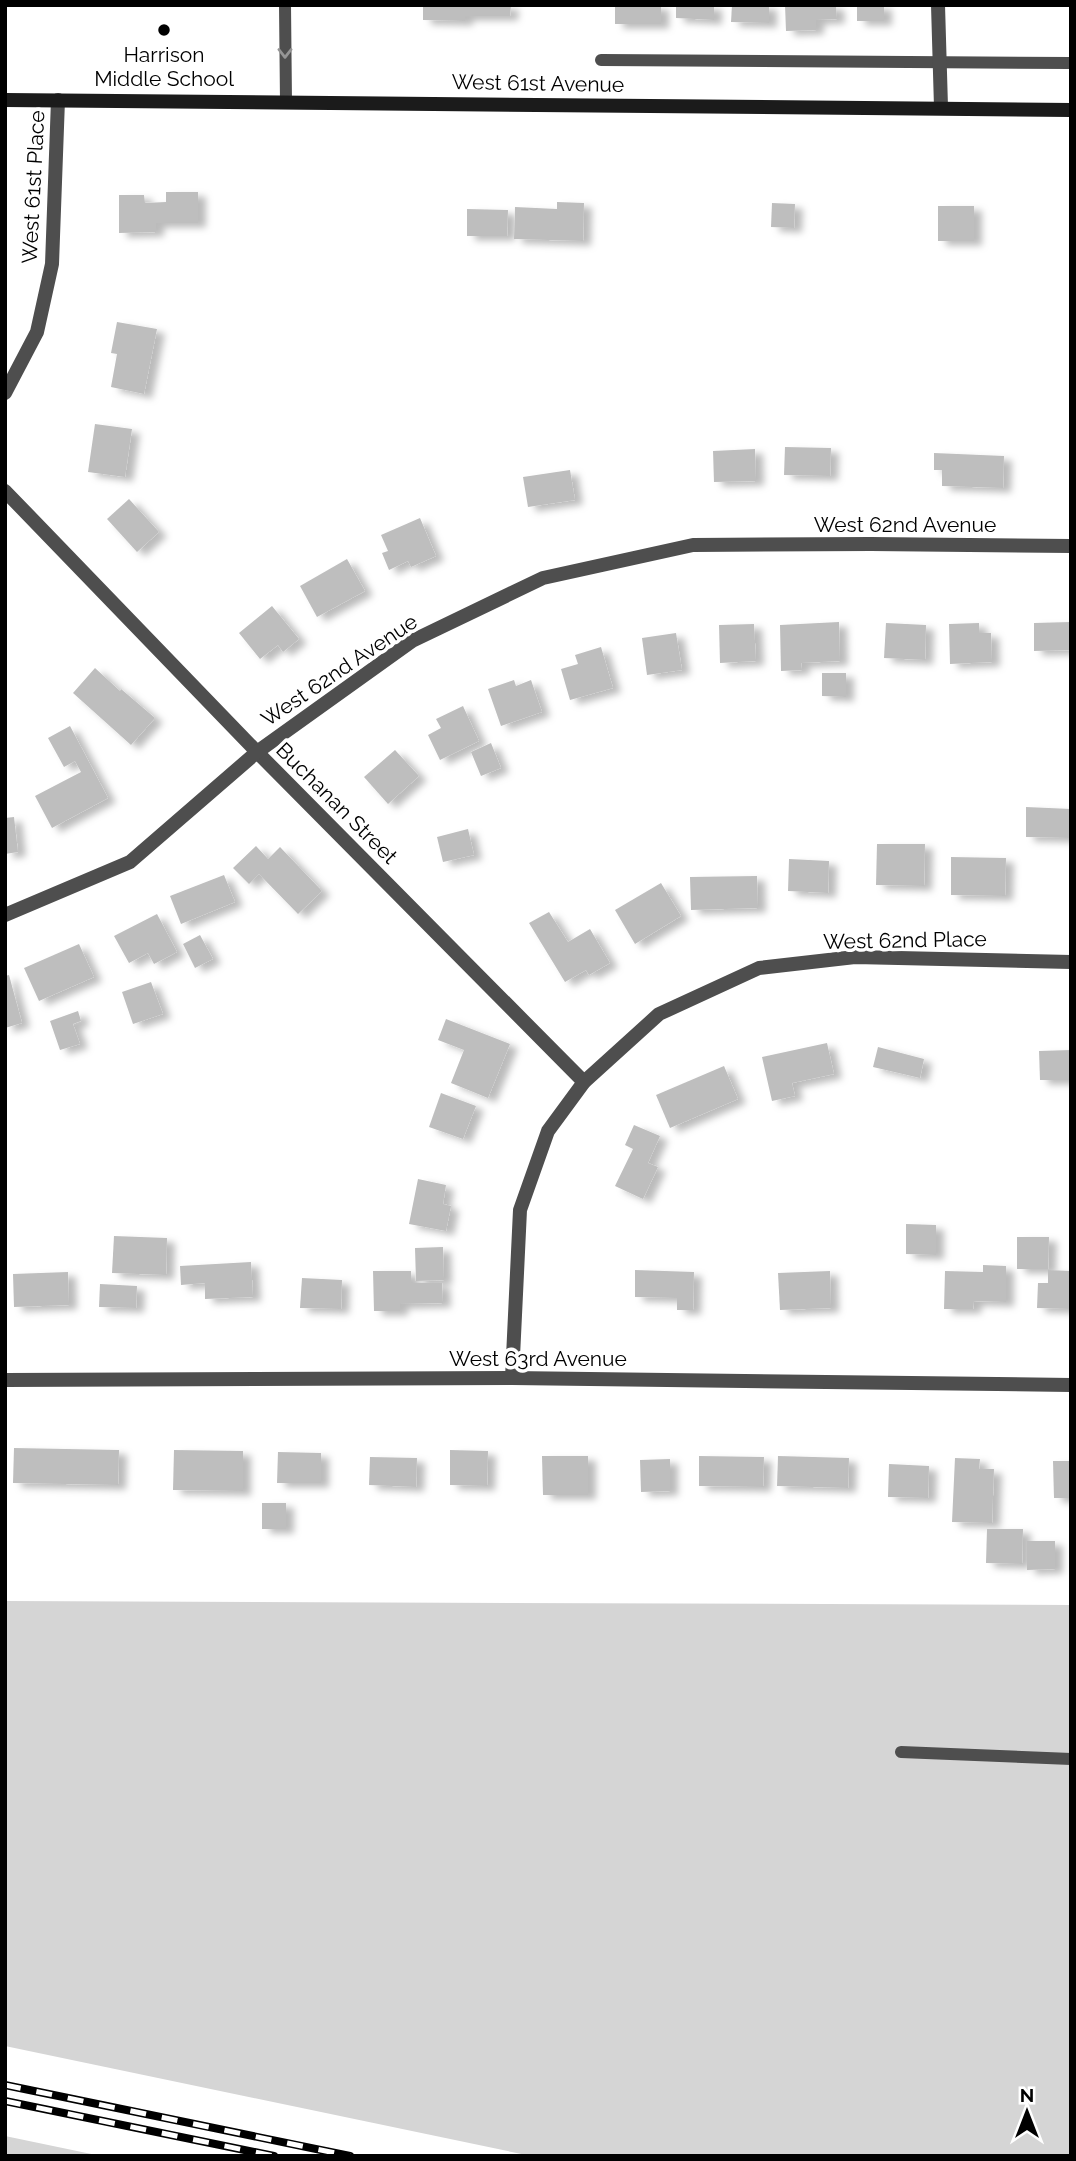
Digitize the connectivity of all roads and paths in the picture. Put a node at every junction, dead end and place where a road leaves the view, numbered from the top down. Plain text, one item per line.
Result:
1 (285, 5) edge
2 (938, 5) edge
3 (601, 60) dead end
4 (939, 63) junction
5 (1071, 63) edge
6 (5, 100) edge
7 (58, 100) junction
8 (286, 102) junction
9 (941, 107) junction
10 (1071, 110) edge
11 (5, 393) edge
12 (5, 491) edge
13 (1071, 546) edge
14 (257, 752) junction
15 (5, 915) edge
16 (1071, 962) edge
17 (584, 1082) junction
18 (512, 1378) junction
19 (5, 1380) edge
20 (1071, 1385) edge
21 (901, 1752) dead end
22 (1071, 1759) edge

1 -> 8 lane
2 - 4 street
3 - 4 lane
4 - 5 lane
4 - 9 street
6 - 7 main road, West 61st Avenue
7 - 8 main road, West 61st Avenue
7 - 11 street, West 61st Place
8 - 9 main road, West 61st Avenue
9 - 10 main road, West 61st Avenue
12 - 14 street, Buchanan Street
13 - 14 street, West 62nd Avenue
14 - 15 street, West 62nd Avenue
14 - 17 street, Buchanan Street
16 - 17 street, West 62nd Place
17 - 18 street, West 62nd Place
18 - 19 street, West 63rd Avenue
18 - 20 street, West 63rd Avenue
21 - 22 lane

